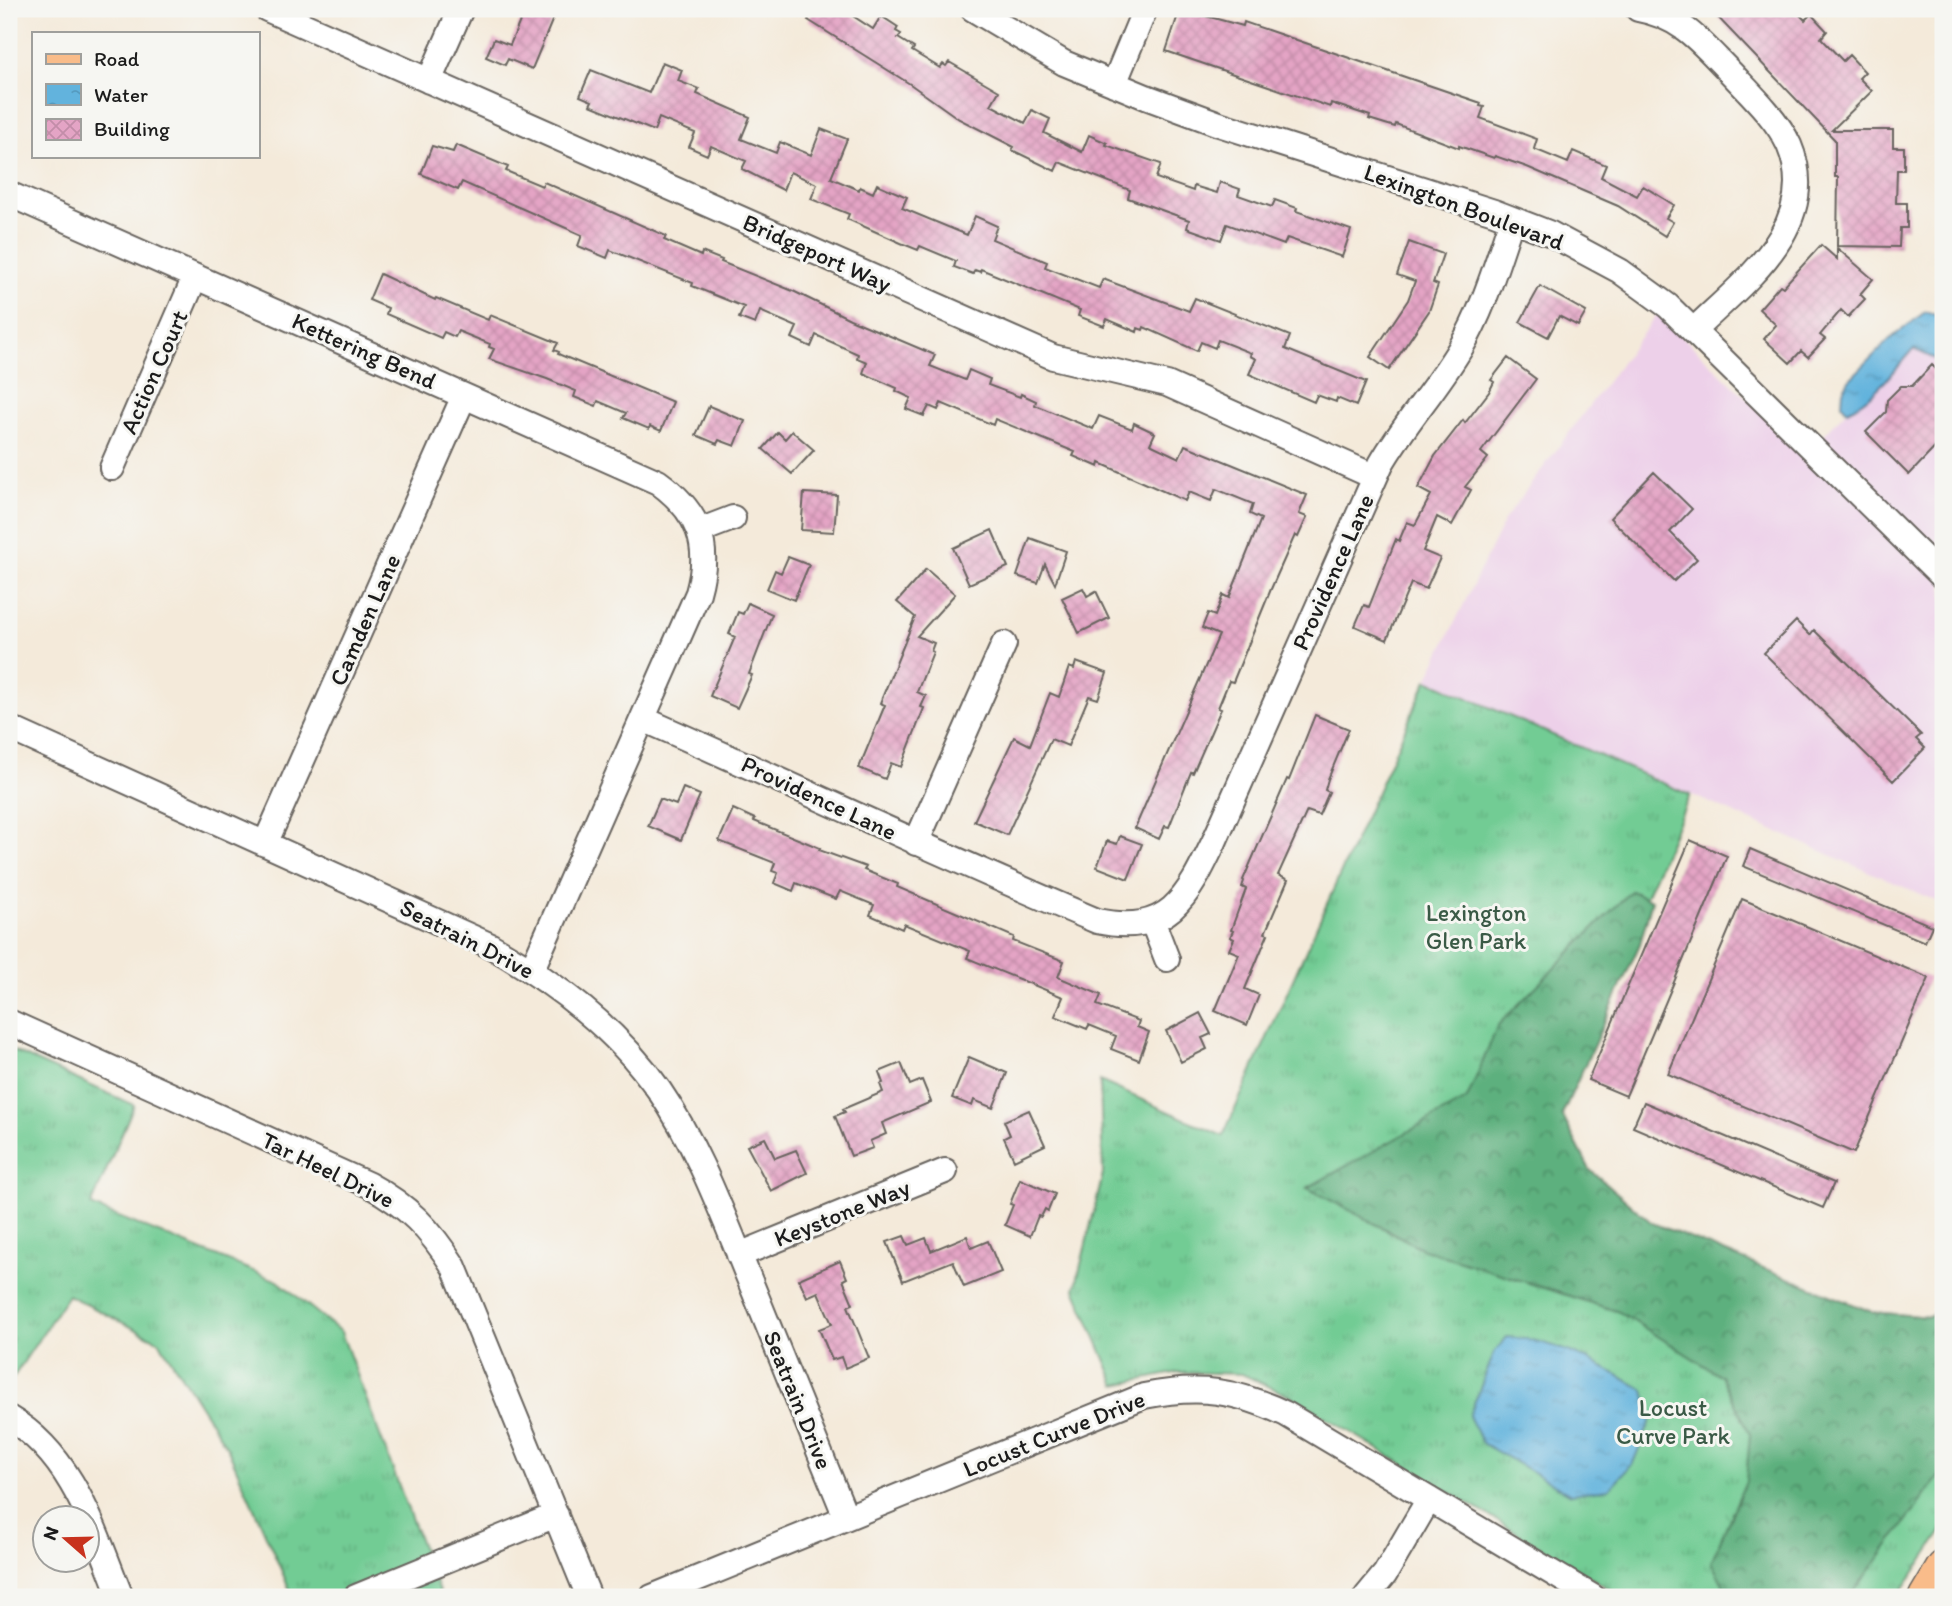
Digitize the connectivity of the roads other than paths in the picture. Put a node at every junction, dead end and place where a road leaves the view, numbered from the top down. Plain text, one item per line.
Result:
1 (267, 9) edge
2 (461, 9) edge
3 (973, 9) edge
4 (1145, 9) edge
5 (1638, 9) edge
6 (429, 81) junction
7 (1114, 84) junction
8 (9, 194) edge
9 (1512, 219) junction
10 (195, 277) junction
11 (1693, 330) junction
12 (464, 396) junction
13 (112, 468) dead end
14 (1375, 477) junction
15 (733, 518) dead end
16 (699, 531) junction
17 (1943, 577) edge
18 (1004, 644) dead end
19 (643, 719) junction
20 (9, 728) edge
21 (916, 843) junction
22 (265, 844) junction
23 (1152, 920) junction
24 (1167, 959) dead end
25 (531, 969) junction
26 (9, 1022) edge
27 (945, 1171) dead end
28 (739, 1255) junction
29 (9, 1418) edge
30 (1429, 1499) junction
31 (556, 1515) junction
32 (846, 1517) junction
33 (1943, 1567) edge
34 (121, 1597) edge
35 (356, 1597) edge
36 (589, 1597) edge
37 (652, 1597) edge
38 (1366, 1597) edge
39 (1593, 1597) edge
40 (1925, 1597) edge

1 - 6 street, Bridgeport Way
2 - 6 street
3 - 7 street, Lexington Boulevard
4 - 7 street
5 - 11 street
6 - 14 street, Bridgeport Way
7 - 9 street, Lexington Boulevard
8 - 10 street, Kettering Bend
9 - 11 street, Lexington Boulevard
9 - 14 street, Providence Lane
10 - 12 street, Kettering Bend
10 - 13 street, Action Court
11 - 17 street, Lexington Boulevard
12 - 16 street, Kettering Bend
12 - 22 street, Camden Lane
14 - 23 street, Providence Lane
15 - 16 street
16 - 19 street, Kettering Bend
18 - 21 street
19 - 21 street, Providence Lane
19 - 25 street, Kettering Bend
20 - 22 street, Seatrain Drive
21 - 23 street, Providence Lane
22 - 25 street, Seatrain Drive
23 - 24 street
25 - 28 street, Seatrain Drive
26 - 31 street, Tar Heel Drive
27 - 28 street, Keystone Way
28 - 32 street, Seatrain Drive
29 - 34 street
30 - 32 street, Locust Curve Drive
30 - 38 street
30 - 39 street, Locust Curve Drive
31 - 35 street
31 - 36 street, Tar Heel Drive
32 - 37 street, Locust Curve Drive
33 - 40 main road

